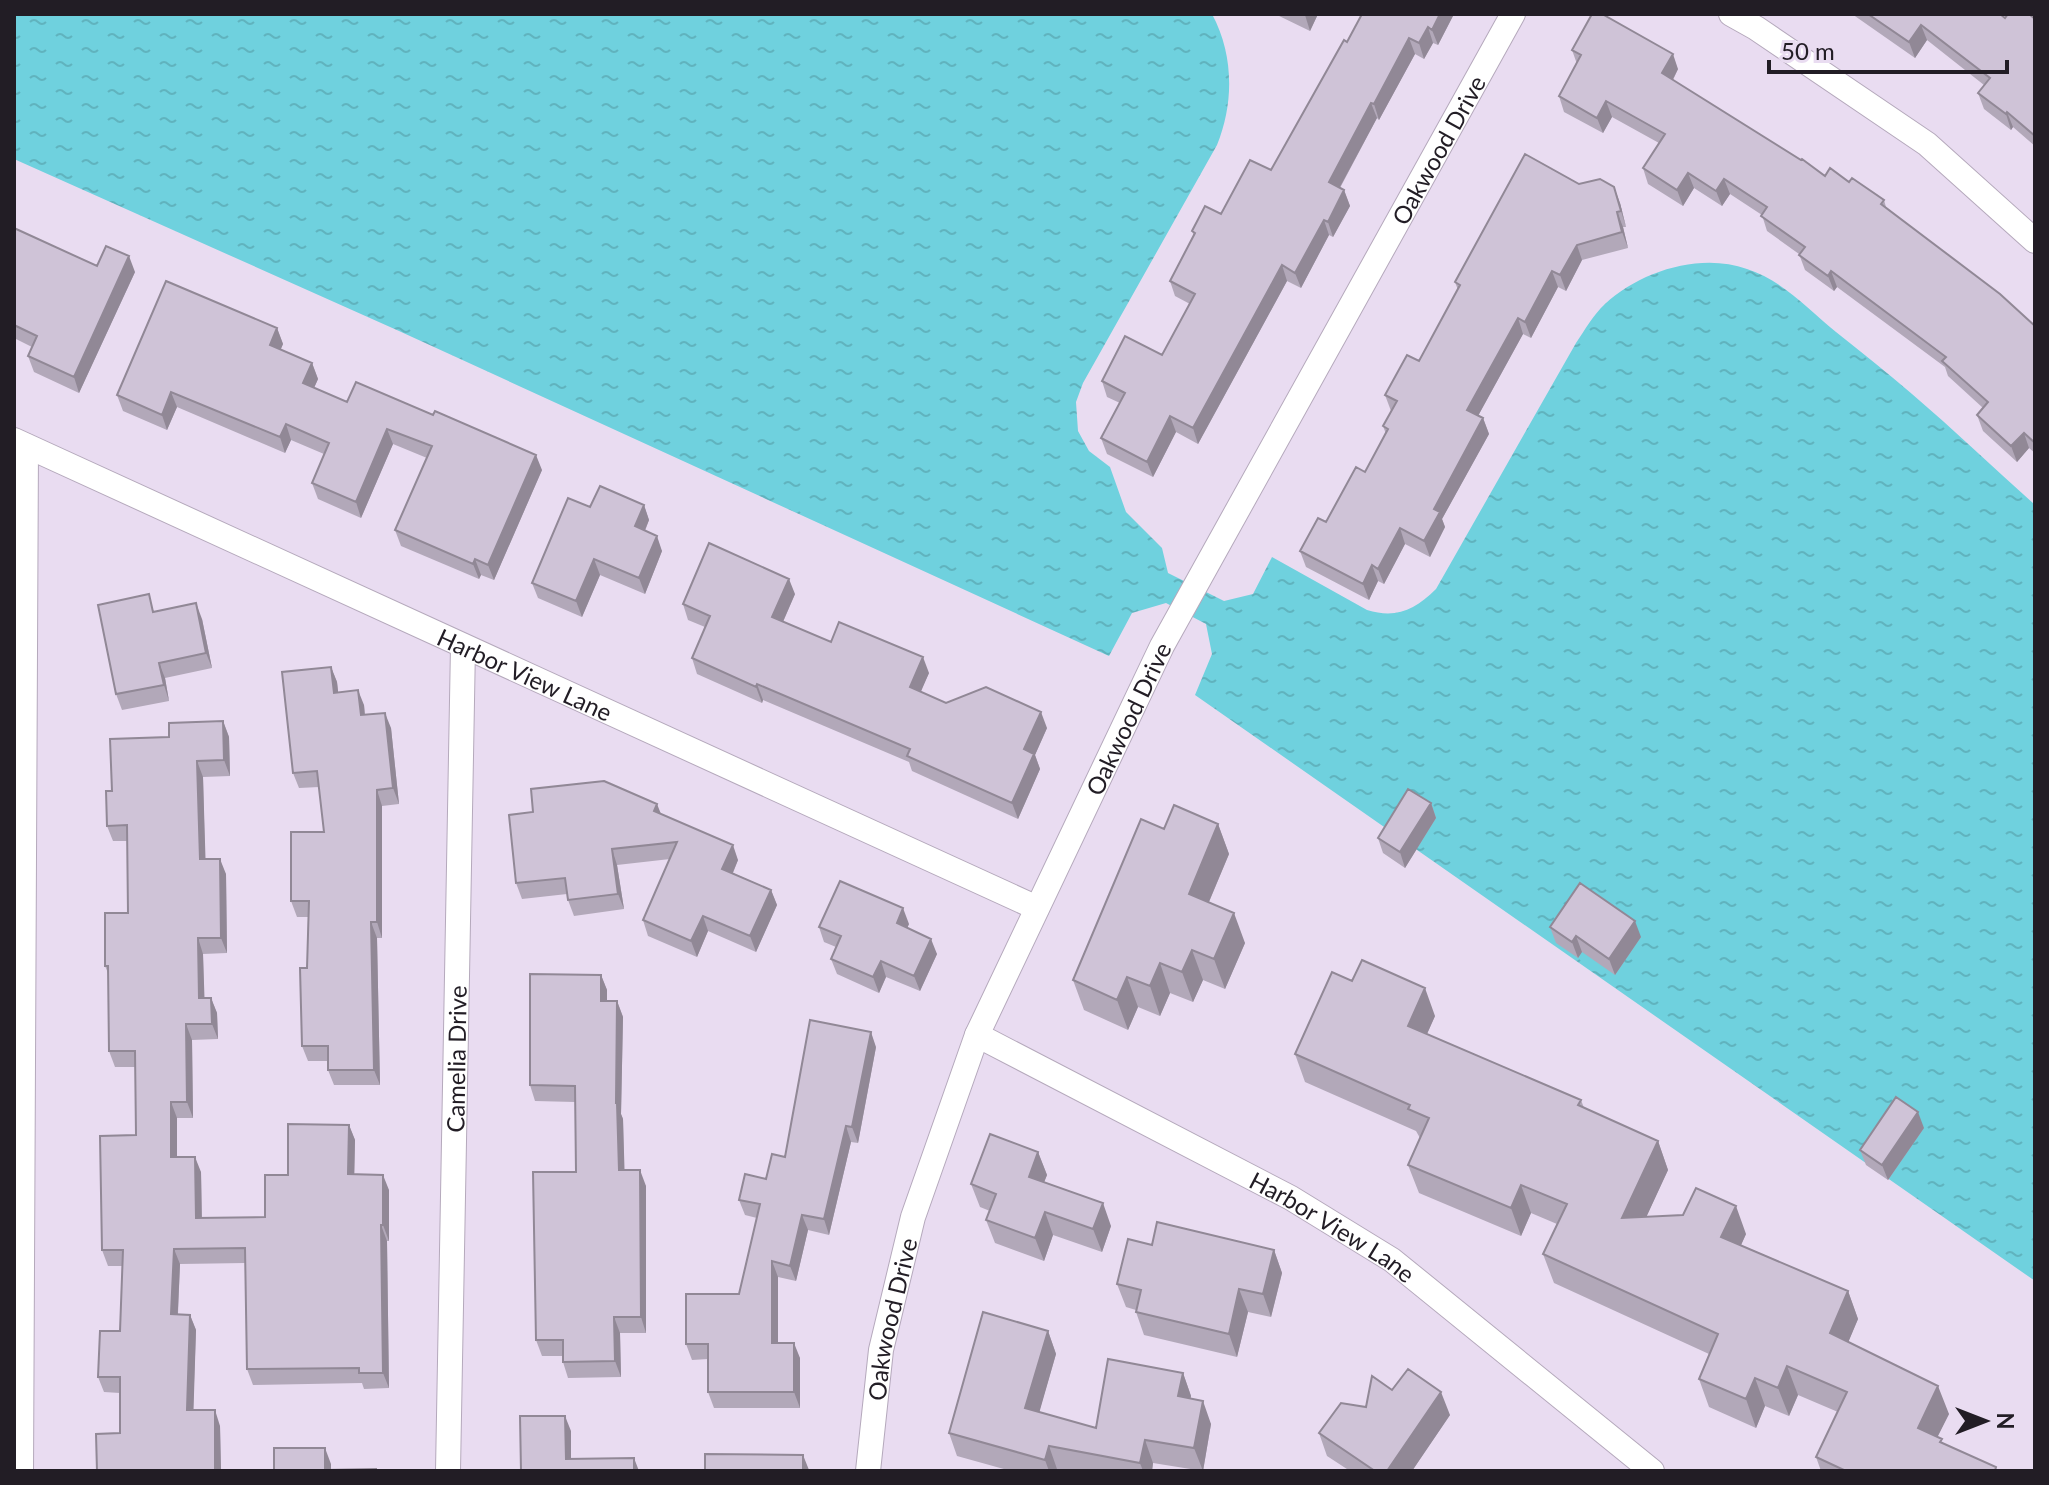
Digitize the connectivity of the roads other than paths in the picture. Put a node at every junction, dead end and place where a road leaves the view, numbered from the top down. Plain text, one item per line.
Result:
1 (1513, 14) edge
2 (1731, 14) edge
3 (2035, 241) edge
4 (20, 443) edge
5 (463, 646) junction
6 (1037, 908) junction
7 (977, 1035) junction
8 (21, 1471) edge
9 (448, 1471) edge
10 (868, 1471) edge
11 (1652, 1471) edge

1 - 6 street, Oakwood Drive
2 - 3 street
4 - 5 street, Harbor View Lane
4 - 8 street
5 - 6 street, Harbor View Lane
5 - 9 street, Camelia Drive
6 - 7 street, Oakwood Drive
7 - 10 street, Oakwood Drive
7 - 11 street, Harbor View Lane

